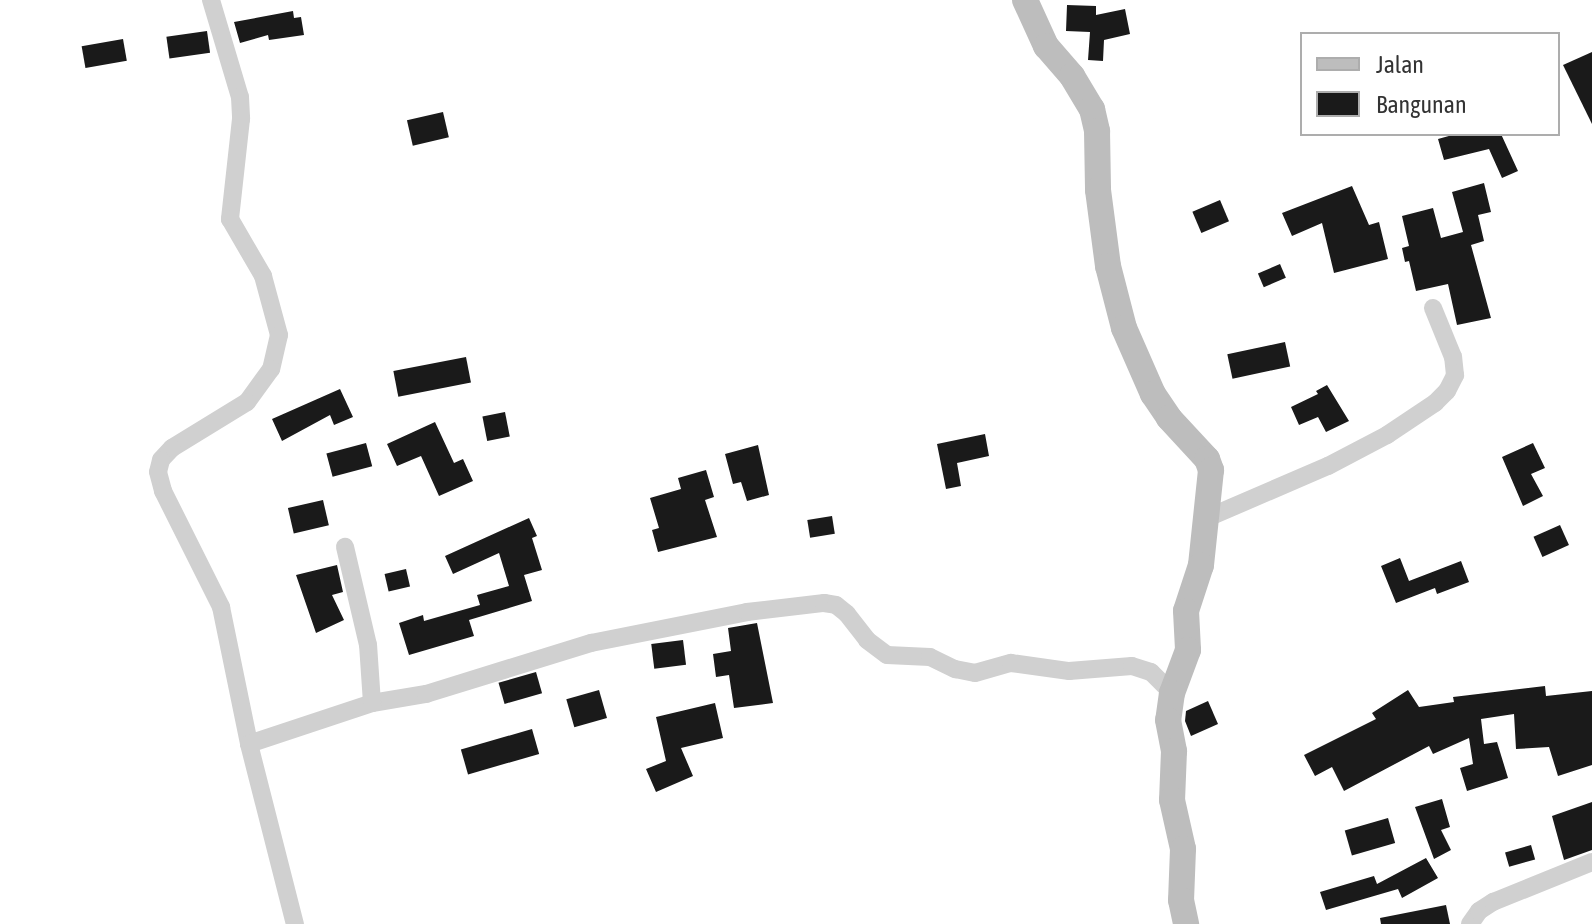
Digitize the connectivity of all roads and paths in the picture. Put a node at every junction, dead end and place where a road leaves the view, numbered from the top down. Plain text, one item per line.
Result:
1 (211, 0) edge
2 (1025, 0) edge
3 (1433, 308) dead end
4 (1207, 518) junction
5 (345, 547) dead end
6 (1172, 693) junction
7 (372, 703) junction
8 (249, 744) junction
9 (1592, 862) edge
10 (295, 924) edge
11 (1186, 924) edge
12 (1470, 924) edge

1 - 8 street
2 - 4 street
3 - 4 street
4 - 6 street
5 - 7 street
6 - 7 street
6 - 11 street
7 - 8 street
8 - 10 street
9 - 12 street

